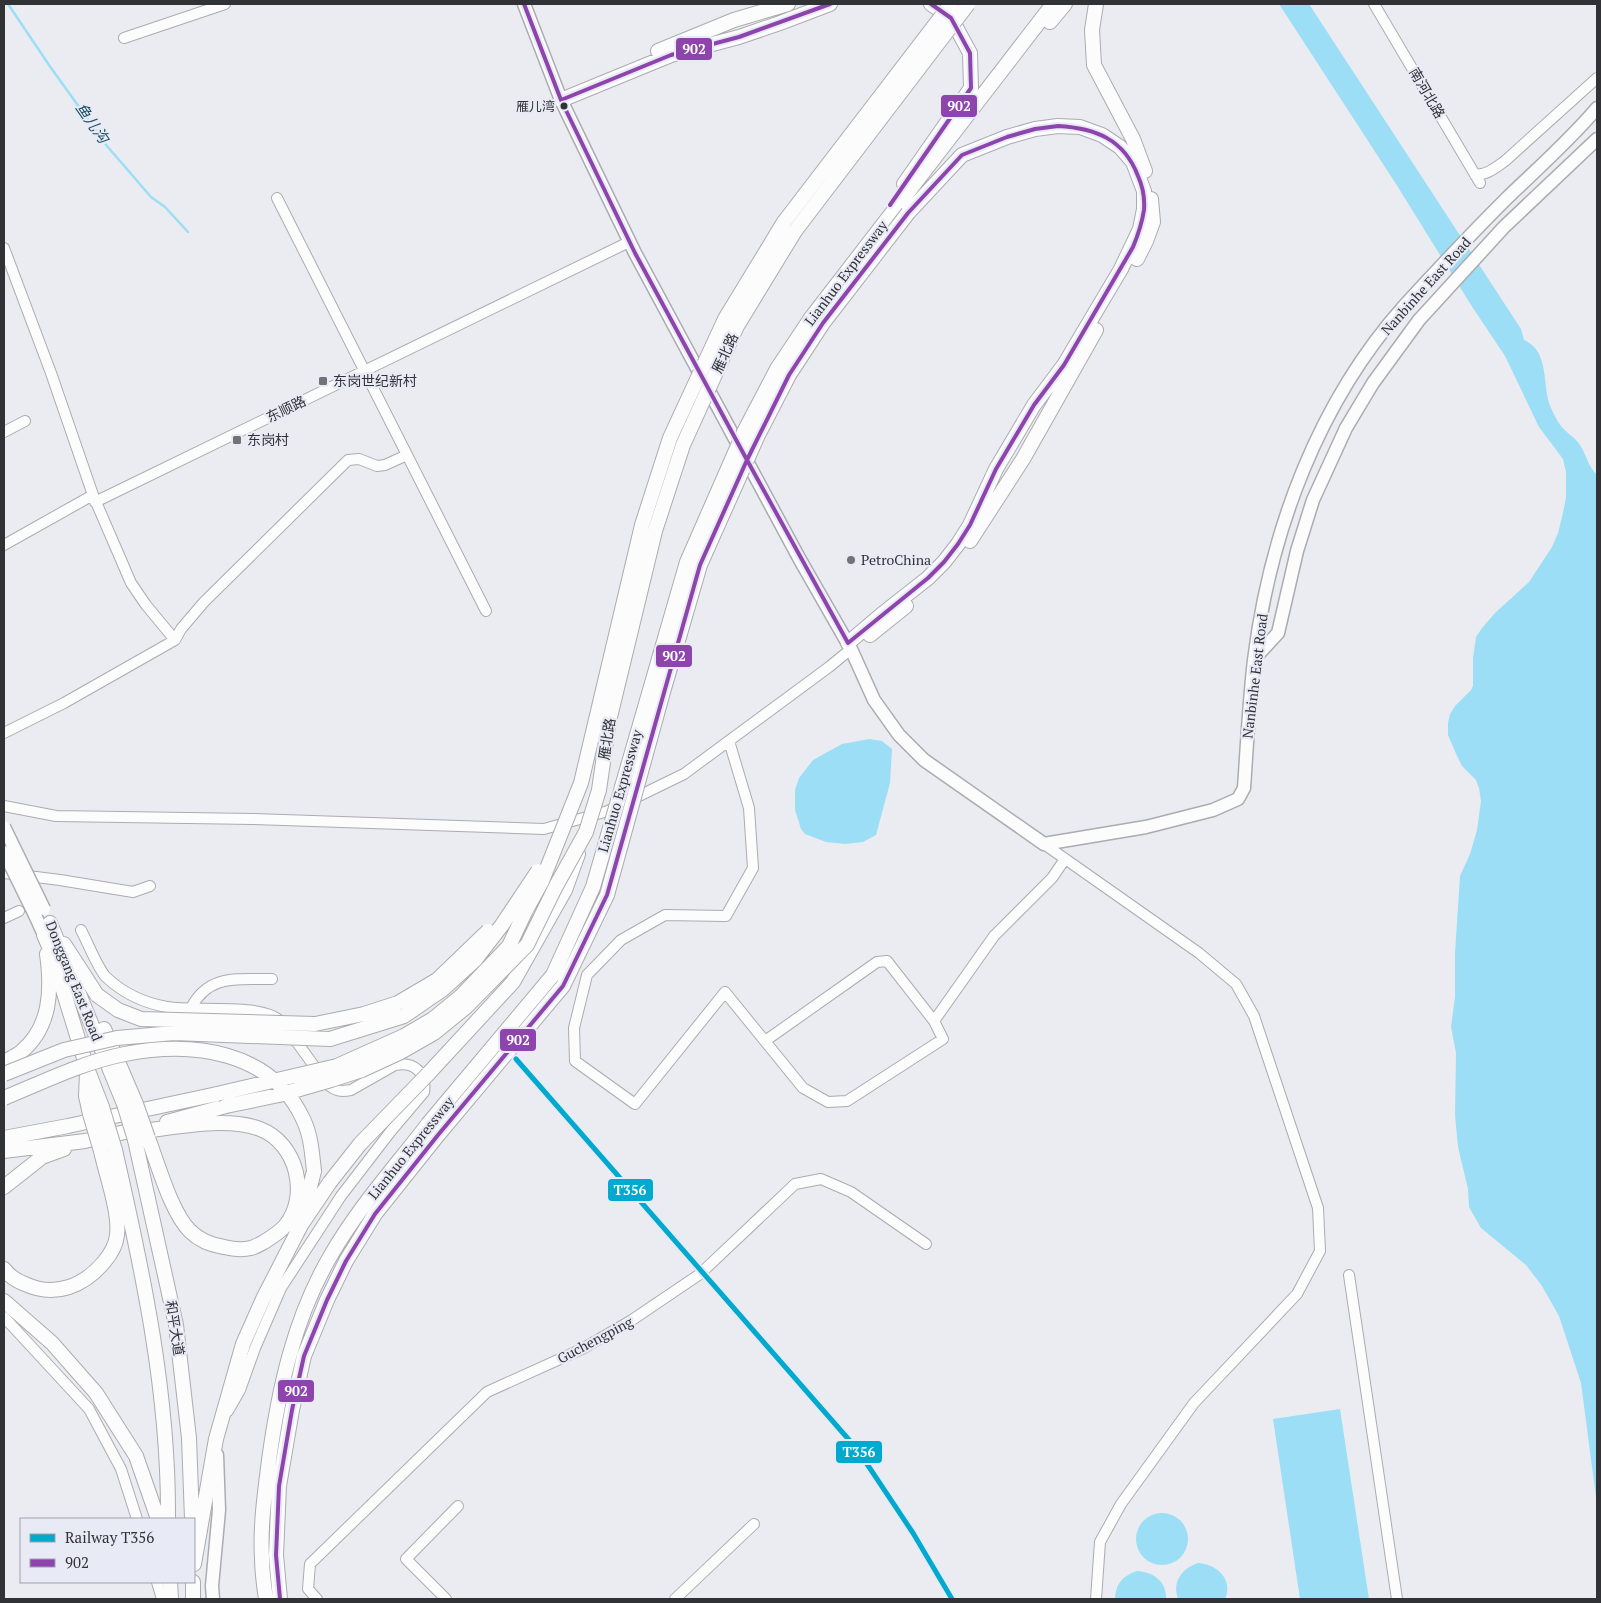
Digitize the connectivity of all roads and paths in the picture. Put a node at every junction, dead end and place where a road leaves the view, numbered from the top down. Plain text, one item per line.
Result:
1 (225, 4) edge
2 (524, 4) edge
3 (788, 4) edge
4 (830, 4) edge
5 (931, 4) edge
6 (951, 4) edge
7 (968, 4) edge
8 (1053, 4) edge
9 (1066, 4) edge
10 (1096, 4) edge
11 (1374, 4) edge
12 (124, 38) dead end
13 (1597, 78) edge
14 (559, 96) junction
15 (1597, 108) edge
16 (1597, 139) edge
17 (277, 198) dead end
18 (900, 205) junction
19 (629, 242) junction
20 (4, 248) edge
21 (364, 372) junction
22 (25, 421) dead end
23 (4, 432) edge
24 (407, 455) junction
25 (94, 499) junction
26 (4, 545) edge
27 (486, 611) dead end
28 (175, 640) junction
29 (850, 646) junction
30 (1254, 659) junction
31 (4, 733) edge
32 (729, 741) junction
33 (4, 805) edge
34 (4, 827) edge
35 (586, 832) junction
36 (557, 841) junction
37 (1044, 844) junction
38 (4, 852) edge
39 (1065, 859) junction
40 (4, 873) edge
41 (150, 886) dead end
42 (19, 911) dead end
43 (40, 912) junction
44 (4, 918) edge
45 (47, 929) junction
46 (81, 930) dead end
47 (272, 979) dead end
48 (191, 1008) junction
49 (934, 1021) junction
50 (765, 1041) junction
51 (4, 1062) edge
52 (4, 1074) edge
53 (4, 1098) edge
54 (96, 1111) junction
55 (137, 1137) junction
56 (4, 1138) edge
57 (85, 1141) junction
58 (4, 1151) edge
59 (4, 1187) edge
60 (301, 1225) junction
61 (926, 1244) dead end
62 (4, 1269) edge
63 (1349, 1275) dead end
64 (4, 1300) edge
65 (4, 1317) edge
66 (222, 1420) junction
67 (216, 1439) junction
68 (137, 1459) junction
69 (121, 1469) junction
70 (458, 1506) dead end
71 (137, 1518) edge
72 (158, 1518) edge
73 (168, 1518) edge
74 (192, 1518) edge
75 (754, 1524) dead end
76 (195, 1558) edge
77 (157, 1583) edge
78 (170, 1583) edge
79 (193, 1583) edge
80 (162, 1599) edge
81 (171, 1599) edge
82 (193, 1599) edge
83 (213, 1599) edge
84 (266, 1599) edge
85 (280, 1599) edge
86 (318, 1599) edge
87 (446, 1599) edge
88 (675, 1599) edge
89 (1096, 1599) edge
90 (1397, 1599) edge

1 - 12 street
2 - 14 main road
3 - 14 highway
4 - 14 highway
5 - 18 highway
6 - 36 highway, 雁北路, bridge
7 - 35 highway, 雁北路, bridge
8 - 18 highway, Lianhuo Expressway
9 - 18 highway, Lianhuo Expressway
10 - 29 highway
11 - 13 street, 南河北路
14 - 19 main road
15 - 30 main road, Nanbinhe East Road
16 - 30 main road, Nanbinhe East Road
17 - 21 street
18 - 29 highway
18 - 84 highway, Lianhuo Expressway, bridge
18 - 85 highway, Lianhuo Expressway, bridge
19 - 21 street, 东顺路
19 - 29 main road
20 - 25 street
21 - 24 street
21 - 25 street, 东顺路
22 - 23 street
24 - 27 street
24 - 28 street
25 - 26 street, 东顺路
25 - 28 street
28 - 31 street
29 - 32 street
29 - 37 main road
30 - 37 main road, Nanbinhe East Road
32 - 33 street
32 - 50 street
34 - 43 main road, Donggang East Road, bridge
35 - 55 highway, bridge
35 - 60 highway, bridge
36 - 45 highway, bridge
36 - 52 highway, bridge
36 - 56 highway, bridge
37 - 39 street
38 - 43 main road, Donggang East Road, bridge
39 - 49 street
39 - 89 street
40 - 41 street
42 - 44 street
43 - 45 main road, Donggang East Road
45 - 51 highway
45 - 54 highway, Donggang East Road
45 - 55 highway, Donggang East Road, bridge
46 - 48 street
47 - 48 street
48 - 66 street
49 - 50 street
49 - 50 street
53 - 60 highway, bridge
54 - 62 highway, bridge
54 - 73 highway, 和平大道, bridge
55 - 55 highway
55 - 57 highway
55 - 74 highway, 和平大道
57 - 58 highway
57 - 59 highway
60 - 66 highway
61 - 86 street, Guchengping
63 - 90 street
64 - 68 highway
65 - 69 street
66 - 67 highway
67 - 76 highway
67 - 83 main road
68 - 69 street
68 - 72 highway
69 - 71 street
70 - 87 street
75 - 88 street
77 - 80 street
78 - 81 highway
79 - 82 highway

